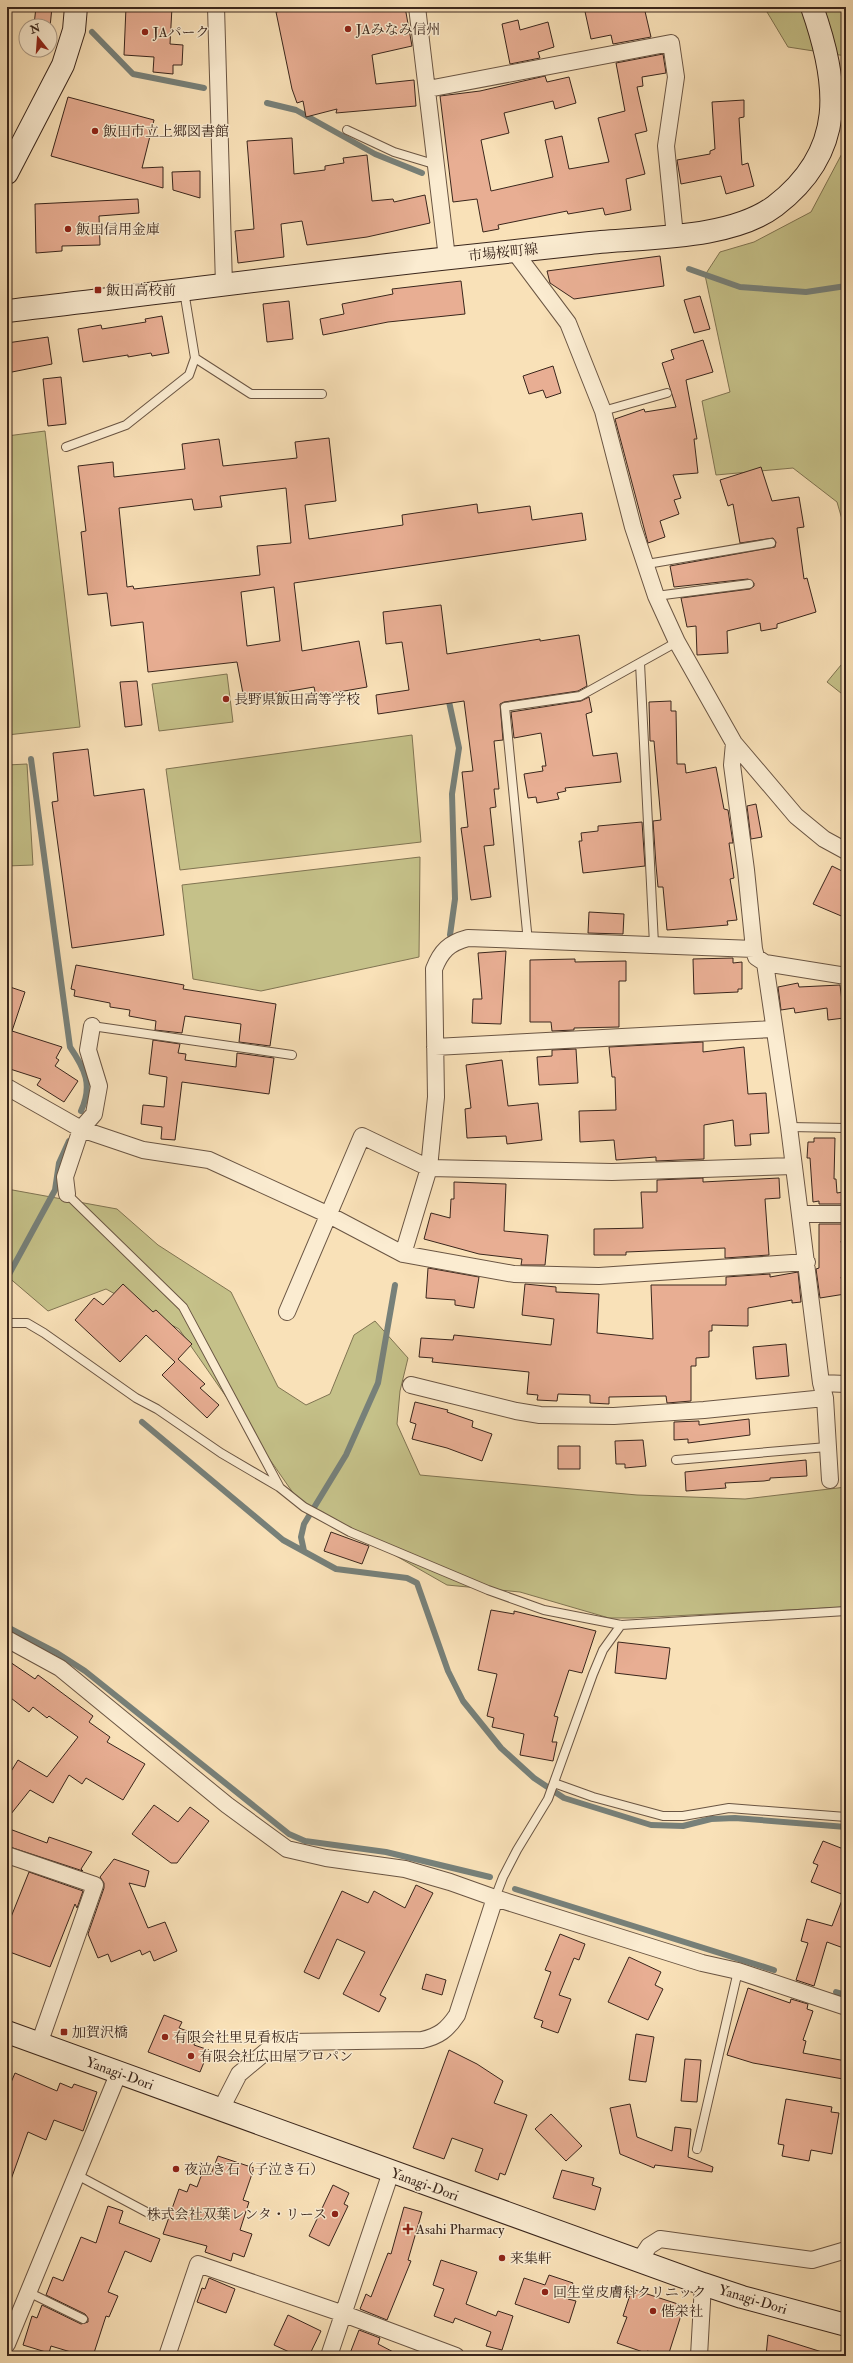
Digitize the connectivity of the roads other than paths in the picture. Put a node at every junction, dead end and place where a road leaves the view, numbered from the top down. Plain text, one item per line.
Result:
1 (76, 7) edge
2 (216, 7) edge
3 (418, 7) edge
4 (812, 7) edge
5 (428, 90) junction
6 (347, 130) dead end
7 (437, 165) junction
8 (7, 173) edge
9 (675, 236) junction
10 (514, 251) junction
11 (447, 258) junction
12 (224, 285) junction
13 (184, 290) junction
14 (7, 311) edge
15 (194, 358) junction
16 (667, 393) dead end
17 (322, 394) dead end
18 (602, 411) junction
19 (66, 447) dead end
20 (772, 543) dead end
21 (647, 564) junction
22 (749, 584) dead end
23 (656, 596) junction
24 (677, 642) junction
25 (640, 663) junction
26 (734, 743) junction
27 (846, 851) edge
28 (528, 942) junction
29 (654, 944) junction
30 (754, 949) junction
31 (765, 963) junction
32 (846, 976) edge
33 (92, 1026) joint
34 (773, 1029) junction
35 (435, 1047) junction
36 (292, 1055) dead end
37 (7, 1087) edge
38 (789, 1127) junction
39 (846, 1128) edge
40 (81, 1129) junction
41 (793, 1166) junction
42 (428, 1168) junction
43 (67, 1194) joint
44 (800, 1214) junction
45 (846, 1214) edge
46 (330, 1215) junction
47 (403, 1254) junction
48 (807, 1262) junction
49 (287, 1312) dead end
50 (7, 1323) edge
51 (846, 1384) edge
52 (411, 1385) dead end
53 (823, 1391) junction
54 (827, 1447) junction
55 (676, 1460) dead end
56 (830, 1480) dead end
57 (279, 1487) junction
58 (846, 1611) edge
59 (621, 1625) junction
60 (7, 1639) edge
61 (554, 1782) junction
62 (846, 1817) edge
63 (7, 1855) edge
64 (495, 1898) junction
65 (738, 1971) junction
66 (846, 2007) edge
67 (7, 2032) edge
68 (39, 2044) junction
69 (119, 2072) junction
70 (221, 2109) junction
71 (697, 2149) dead end
72 (391, 2172) junction
73 (77, 2175) junction
74 (154, 2216) dead end
75 (846, 2250) edge
76 (639, 2261) junction
77 (703, 2284) junction
78 (28, 2292) junction
79 (344, 2314) junction
80 (83, 2319) dead end
81 (846, 2325) edge
82 (7, 2344) edge
83 (167, 2356) edge
84 (329, 2356) edge
85 (456, 2356) edge
86 (699, 2356) edge

1 - 8 street
2 - 12 street
3 - 5 street
4 - 9 street, 市場桜町線
5 - 7 street
5 - 9 street
6 - 7 lane
7 - 11 street
9 - 10 street, 市場桜町線
10 - 11 street, 市場桜町線
10 - 18 street
11 - 12 street, 市場桜町線
12 - 13 street, 市場桜町線
13 - 14 street, 市場桜町線
13 - 15 lane
15 - 17 lane
15 - 19 lane
16 - 18 lane
18 - 21 street
20 - 21 lane
21 - 23 street
22 - 23 lane
23 - 24 street
24 - 25 lane
24 - 26 street
25 - 28 lane
25 - 29 lane
26 - 27 street
26 - 30 street
28 - 29 street
28 - 35 street
29 - 30 street
30 - 31 street
31 - 32 street
31 - 34 street
33 - 36 lane
33 - 40 street
34 - 35 street
34 - 38 street
35 - 42 street
37 - 40 street
38 - 39 lane
38 - 41 street
40 - 43 street
40 - 46 street
41 - 42 street
41 - 44 street
42 - 46 street
42 - 47 street
43 - 57 lane
44 - 45 street
44 - 48 street
46 - 47 street
46 - 49 street
47 - 48 street
48 - 53 street
50 - 57 lane
51 - 53 street
52 - 53 street
53 - 54 street
54 - 55 lane
54 - 56 street
57 - 59 lane
58 - 59 lane
59 - 61 lane
60 - 64 street
61 - 62 lane
61 - 64 lane
63 - 68 street
64 - 65 street
64 - 70 street
65 - 66 street
65 - 71 lane
67 - 68 street, Yanagi-Dori
68 - 69 street, Yanagi-Dori
69 - 70 street, Yanagi-Dori
69 - 73 street
70 - 72 street, Yanagi-Dori
72 - 76 street, Yanagi-Dori
72 - 79 street
73 - 74 lane
73 - 78 street
75 - 76 street
76 - 77 street, Yanagi-Dori
77 - 81 street, Yanagi-Dori
77 - 86 street
78 - 80 lane
78 - 82 street
79 - 83 street
79 - 84 street
79 - 85 street

